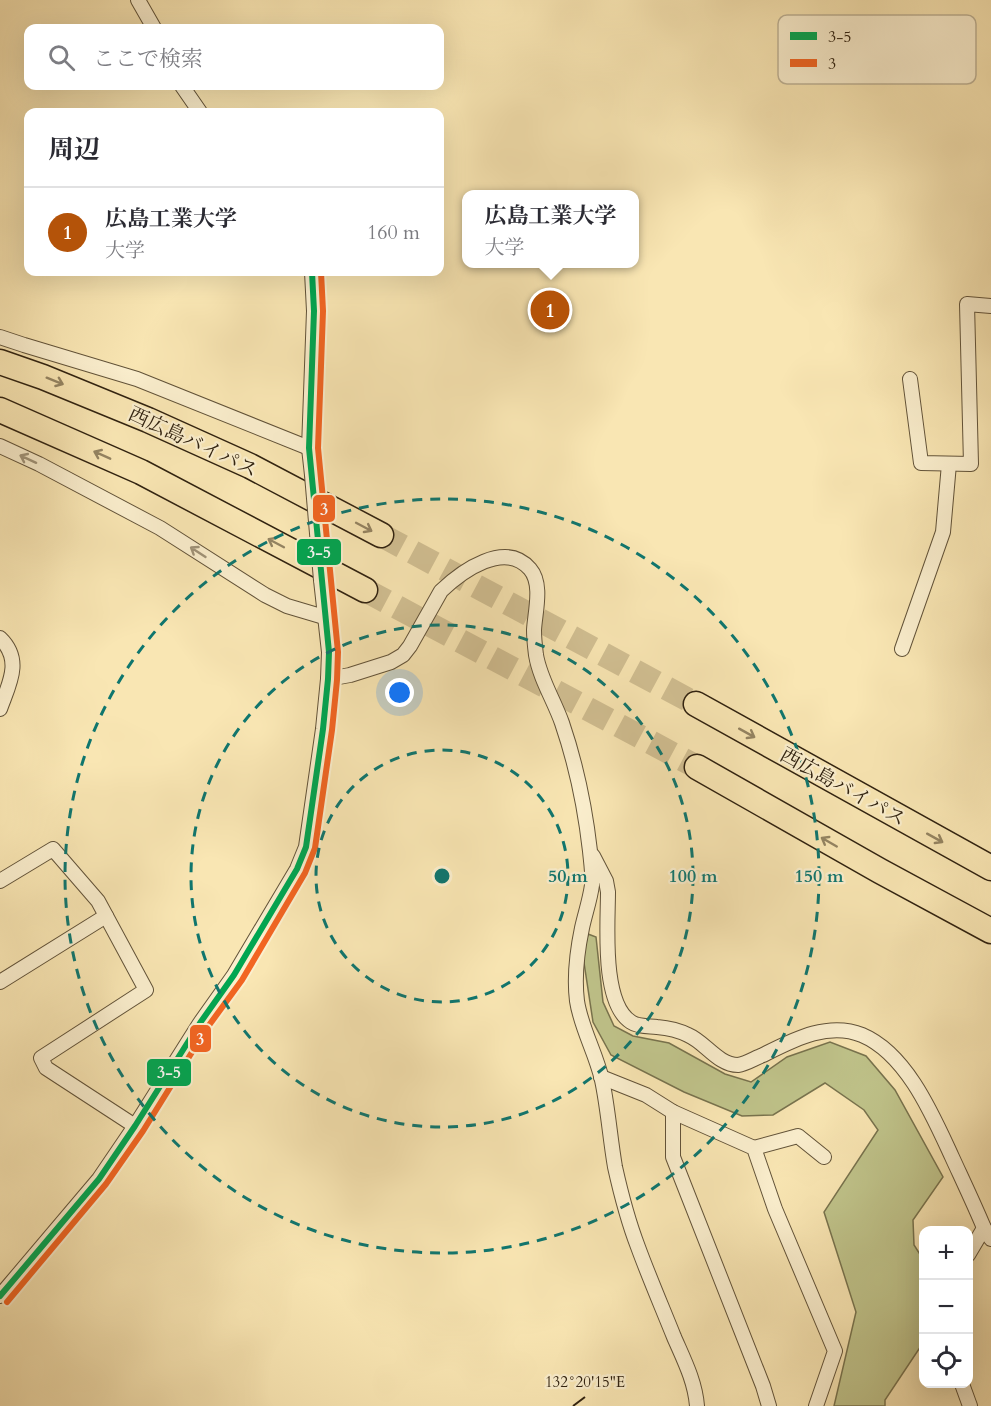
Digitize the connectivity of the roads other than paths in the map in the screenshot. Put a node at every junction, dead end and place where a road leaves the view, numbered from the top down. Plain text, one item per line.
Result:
1 (138, 0) edge
2 (152, 24) edge
3 (185, 90) edge
4 (197, 108) edge
5 (312, 276) edge
6 (991, 306) edge
7 (0, 337) edge
8 (0, 362) edge
9 (910, 379) dead end
10 (0, 410) edge
11 (0, 446) edge
12 (309, 448) junction
13 (949, 464) junction
14 (381, 535) tunnel mouth
15 (365, 590) tunnel mouth
16 (324, 617) junction
17 (0, 638) edge
18 (902, 650) dead end
19 (328, 679) junction
20 (696, 704) tunnel mouth
21 (0, 709) edge
22 (697, 767) tunnel mouth
23 (590, 851) junction
24 (991, 868) edge
25 (0, 881) edge
26 (106, 916) junction
27 (991, 931) edge
28 (0, 982) edge
29 (601, 1077) junction
30 (673, 1112) junction
31 (135, 1126) junction
32 (754, 1148) junction
33 (824, 1157) dead end
34 (987, 1233) edge
35 (973, 1250) edge
36 (0, 1296) edge
37 (964, 1388) edge
38 (697, 1406) edge
39 (770, 1406) edge
40 (816, 1406) edge
41 (970, 1406) edge

1 - 2 street
3 - 4 street
5 - 12 street
6 - 13 street
7 - 12 street
8 -> 14 highway, 西広島バイパス
9 - 13 street
15 -> 10 highway
16 -> 11 street
12 - 16 street, bridge
13 - 18 street
16 - 19 street
17 - 21 street
19 - 23 street
19 - 31 street
20 -> 24 highway, 西広島バイパス
27 -> 22 highway
23 - 29 street
23 - 34 street
25 - 26 street
26 - 28 street
26 - 31 street
29 - 30 street
29 - 38 street
30 - 32 street
30 - 39 street
31 - 36 street
32 - 33 street
32 - 40 street
34 - 35 street
37 - 41 street

